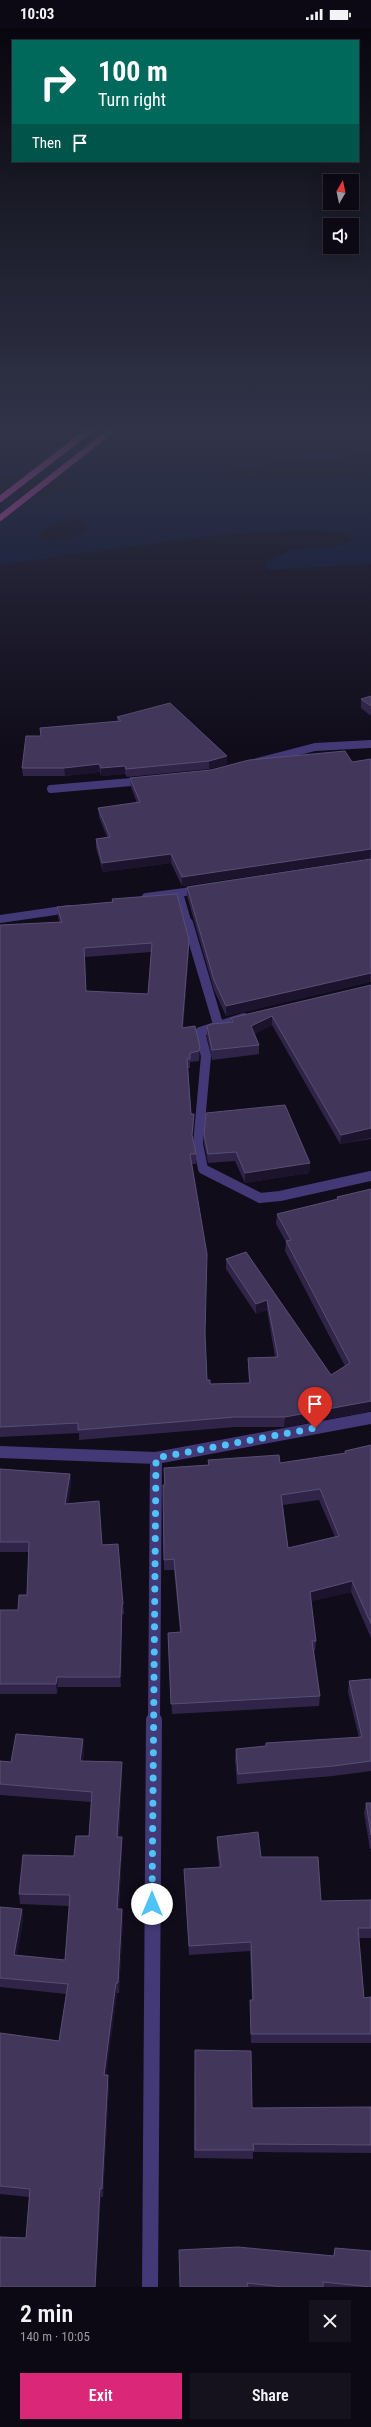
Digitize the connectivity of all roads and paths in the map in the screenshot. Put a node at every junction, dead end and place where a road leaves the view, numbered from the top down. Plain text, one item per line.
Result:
1 (371, 744) edge
2 (248, 765) edge
3 (155, 780) edge
4 (51, 789) dead end
5 (210, 888) edge
6 (179, 893) junction
7 (140, 898) edge
8 (78, 908) edge
9 (0, 919) edge
10 (256, 1015) edge
11 (218, 1024) junction
12 (371, 1176) edge
13 (371, 1418) edge
14 (0, 1452) edge
15 (156, 1458) junction
16 (150, 2287) edge

1 - 2 street
3 - 4 street
5 - 6 street
6 - 7 street
6 - 11 street
8 - 9 street
10 - 11 street
11 - 12 street
13 - 15 street
14 - 15 street
15 - 16 street

